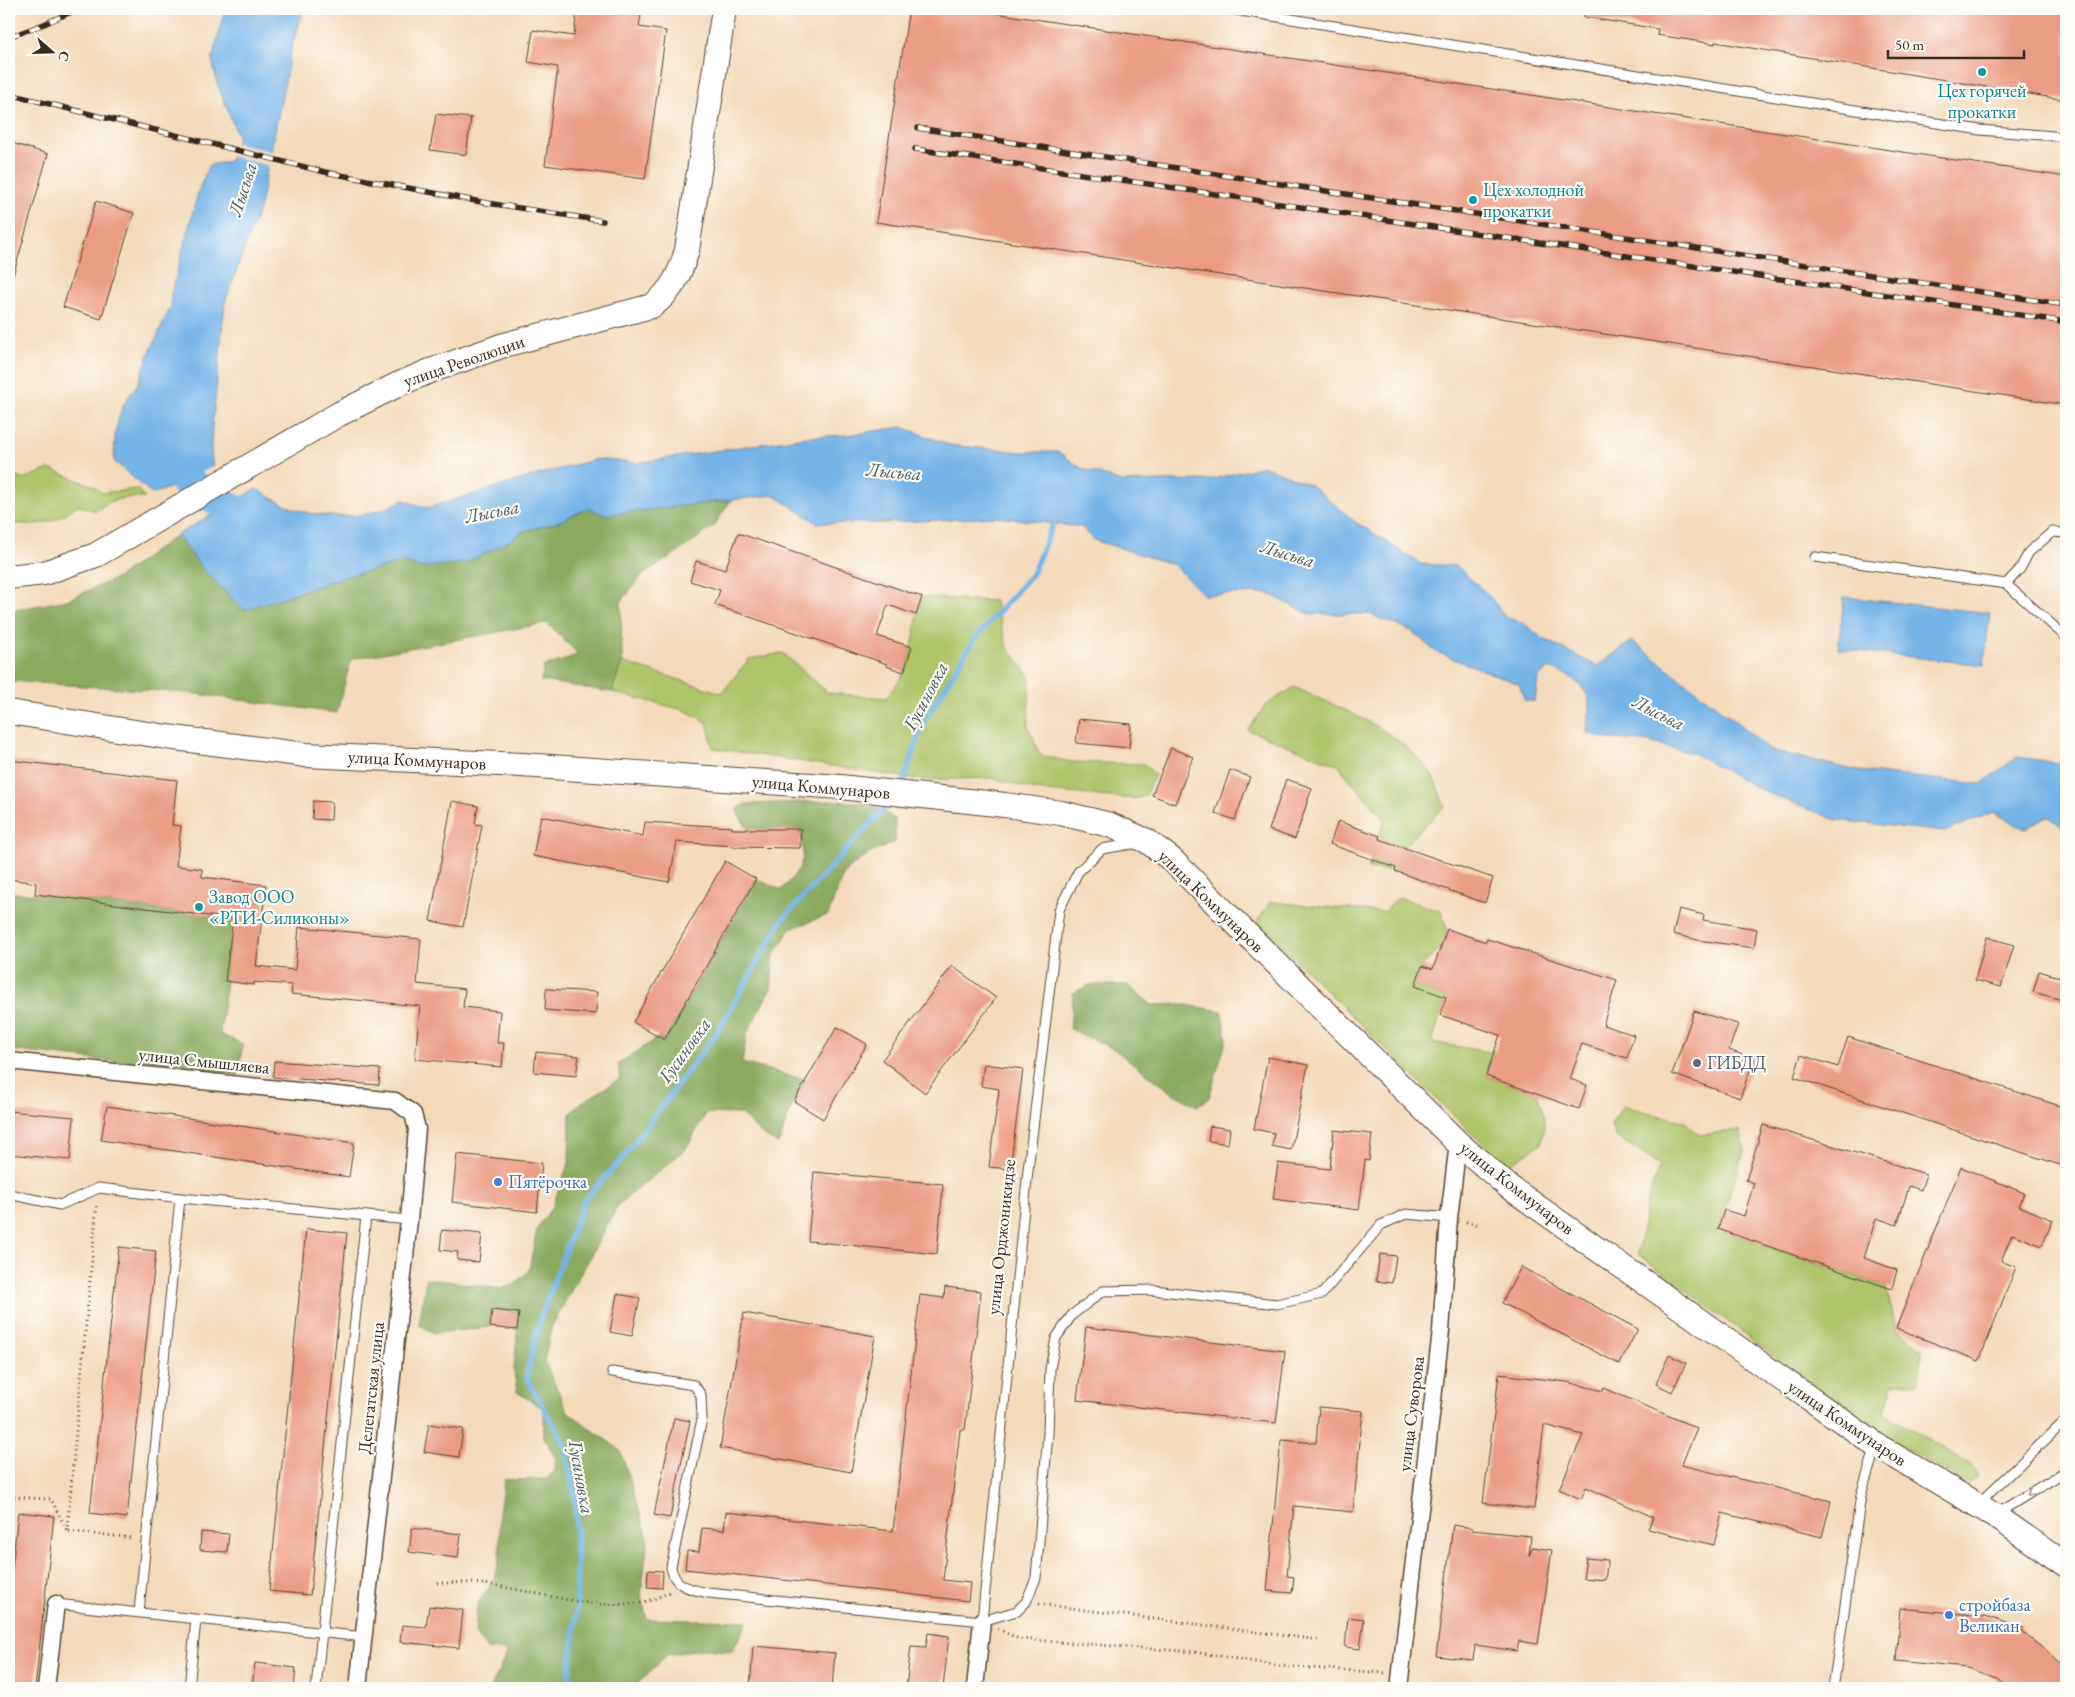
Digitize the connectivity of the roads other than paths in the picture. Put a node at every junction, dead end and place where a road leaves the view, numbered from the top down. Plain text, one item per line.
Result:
1 (724, 9) edge
2 (1229, 9) edge
3 (2066, 137) edge
4 (2066, 533) edge
5 (1815, 557) dead end
6 (9, 577) edge
7 (2006, 584) junction
8 (2066, 637) edge
9 (9, 712) edge
10 (1147, 841) junction
11 (9, 1061) edge
12 (395, 1101) joint
13 (1458, 1144) junction
14 (9, 1194) edge
15 (180, 1198) junction
16 (366, 1216) junction
17 (1449, 1218) junction
18 (409, 1220) junction
19 (612, 1372) dead end
20 (2066, 1420) edge
21 (1876, 1446) junction
22 (2066, 1471) edge
23 (1985, 1510) junction
24 (2066, 1565) edge
25 (56, 1604) joint
26 (140, 1612) junction
27 (196, 1620) junction
28 (982, 1622) junction
29 (322, 1632) junction
30 (364, 1637) junction
31 (1400, 1681) edge
32 (46, 1688) edge
33 (189, 1688) edge
34 (316, 1688) edge
35 (358, 1688) edge
36 (974, 1688) edge
37 (1833, 1688) edge

1 - 6 main road, улица Революции
2 - 3 lane
4 - 7 lane
5 - 7 lane
7 - 8 lane
9 - 10 main road, улица Коммунаров
10 - 13 main road, улица Коммунаров
10 - 28 lane, улица Орджоникидзе
11 - 12 street, улица Смышляева
12 - 18 street, Делегатская улица
13 - 17 street, улица Суворова
13 - 21 main road, улица Коммунаров
14 - 15 lane
15 - 16 lane
15 - 26 lane
16 - 18 lane
16 - 29 lane
17 - 28 lane
17 - 31 street, улица Суворова
18 - 30 street, Делегатская улица
19 - 28 lane
20 - 23 lane
21 - 23 main road, улица Коммунаров
21 - 37 lane
22 -> 23 lane
23 - 24 main road, улица Коммунаров
25 - 26 lane
25 - 32 street
26 - 27 lane
27 - 29 lane
27 - 33 lane
28 - 36 street, улица Орджоникидзе
29 - 30 lane
29 - 34 lane
30 - 35 street, Делегатская улица

